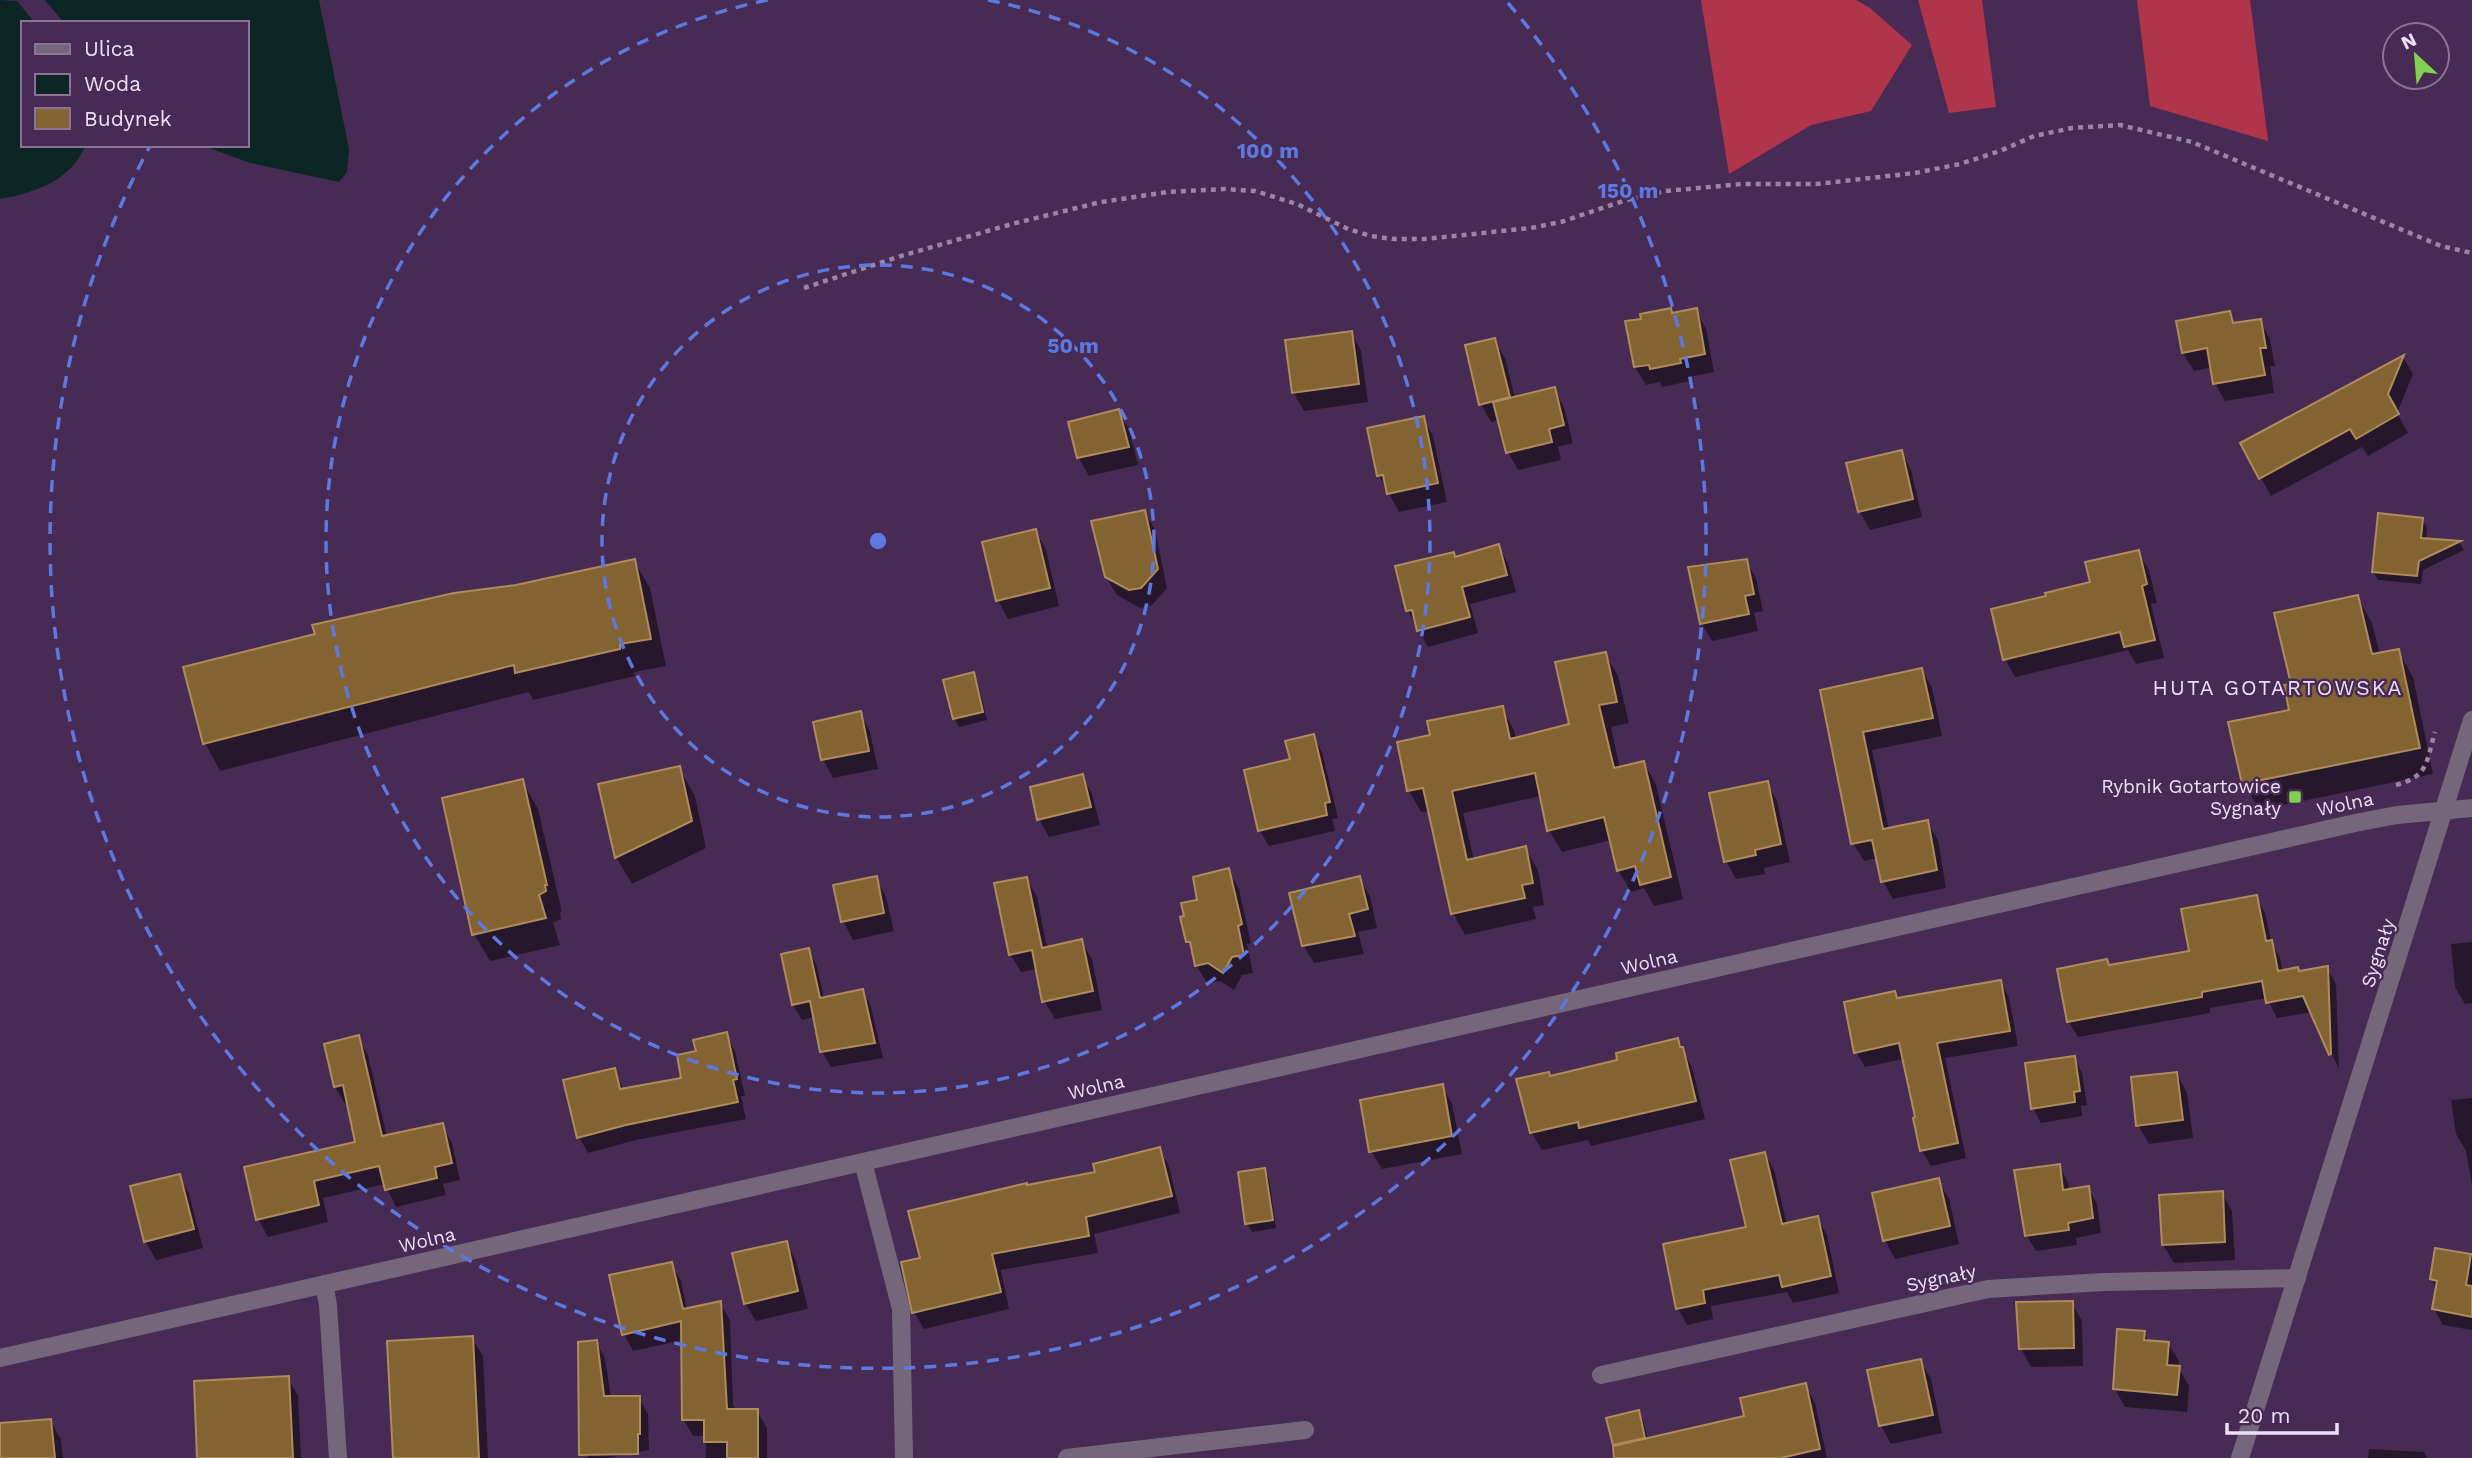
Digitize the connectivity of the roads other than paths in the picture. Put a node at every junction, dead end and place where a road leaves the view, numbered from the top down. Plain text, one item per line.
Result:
1 (2472, 720) edge
2 (2472, 808) edge
3 (2445, 810) junction
4 (863, 1162) junction
5 (2297, 1278) junction
6 (324, 1284) junction
7 (0, 1358) edge
8 (1601, 1375) dead end
9 (1305, 1430) dead end
10 (338, 1458) edge
11 (904, 1458) edge
12 (1067, 1458) edge
13 (2240, 1458) edge

1 - 3 street, Sygnały
2 - 3 street, Wolna
3 - 4 street, Wolna
3 - 5 street, Sygnały
4 - 6 street, Wolna
4 - 11 street
5 - 8 street, Sygnały
5 - 13 street, Sygnały
6 - 7 street, Wolna
6 - 10 street
9 - 12 street

